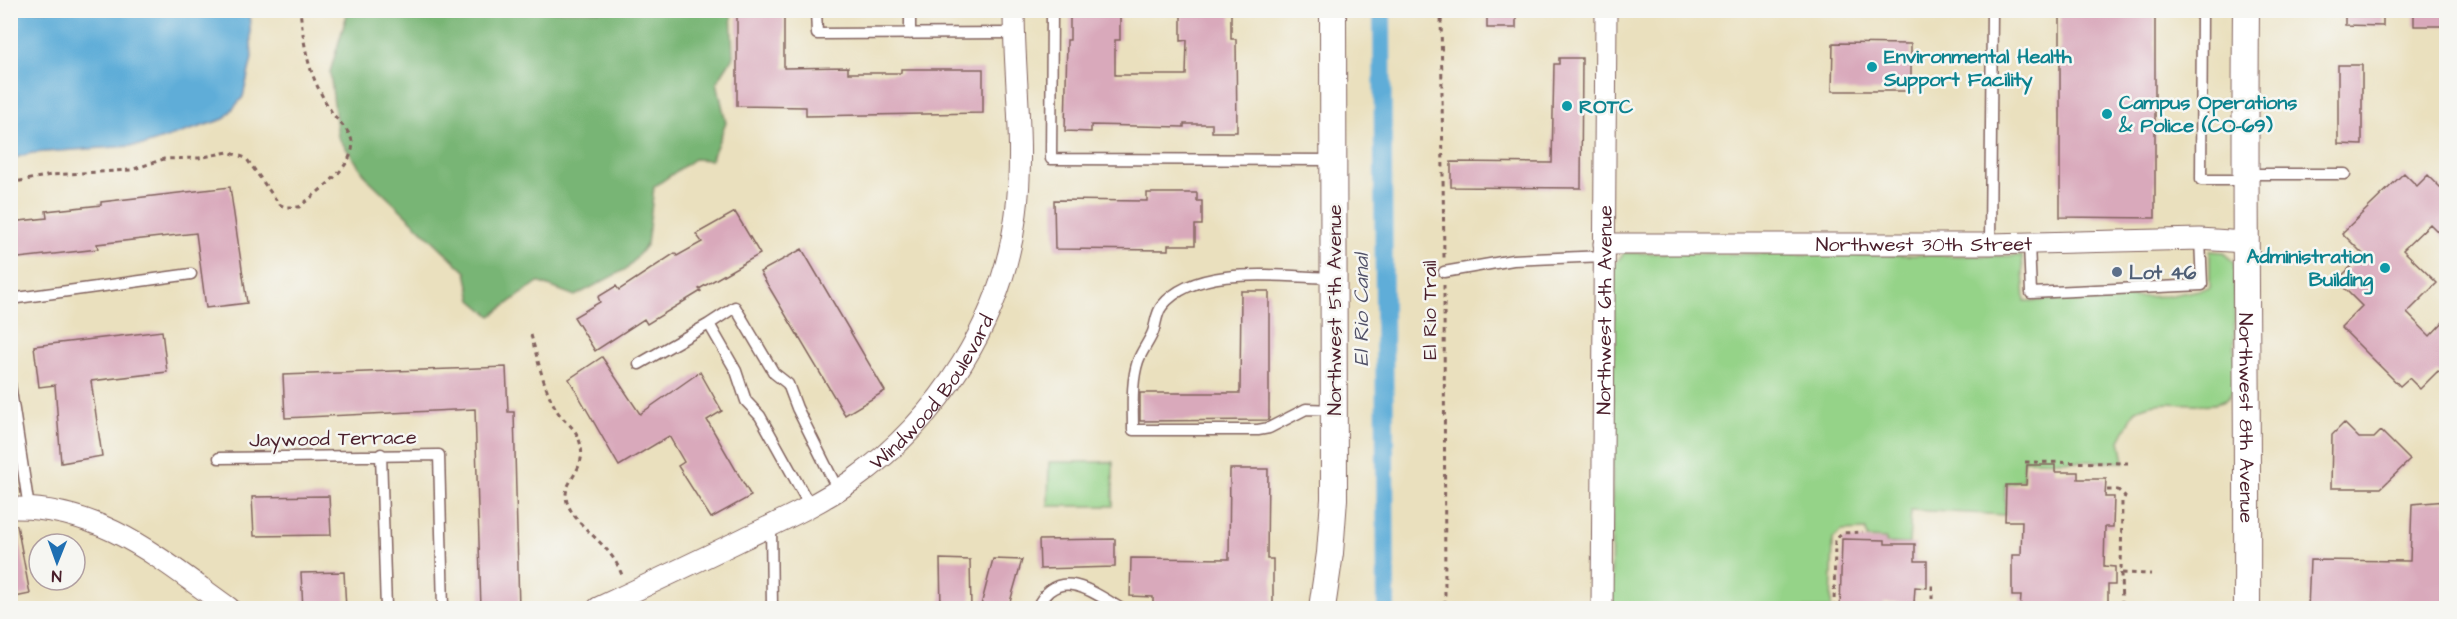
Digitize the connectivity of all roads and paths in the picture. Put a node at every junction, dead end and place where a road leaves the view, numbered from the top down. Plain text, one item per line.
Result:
1 (300, 10) edge
2 (816, 10) edge
3 (910, 10) edge
4 (1014, 10) edge
5 (1052, 10) edge
6 (1333, 10) edge
7 (1441, 10) edge
8 (1606, 10) edge
9 (1992, 10) edge
10 (2202, 10) edge
11 (2246, 10) edge
12 (1014, 33) junction
13 (910, 34) junction
14 (1334, 160) junction
15 (2345, 174) dead end
16 (2244, 177) junction
17 (10, 183) edge
18 (2200, 239) junction
19 (2244, 242) junction
20 (2029, 243) junction
21 (1990, 244) junction
22 (1604, 250) junction
23 (1444, 272) junction
24 (191, 274) dead end
25 (1334, 278) junction
26 (10, 299) edge
27 (709, 324) junction
28 (531, 335) dead end
29 (639, 364) dead end
30 (10, 384) edge
31 (1334, 410) junction
32 (15, 449) edge
33 (381, 454) junction
34 (219, 458) dead end
35 (2025, 462) dead end
36 (2128, 463) dead end
37 (838, 490) junction
38 (2107, 490) dead end
39 (810, 506) junction
40 (20, 508) edge
41 (771, 525) junction
42 (1863, 532) dead end
43 (2121, 573) junction
44 (2151, 573) dead end
45 (1932, 583) dead end
46 (632, 592) junction
47 (229, 609) edge
48 (386, 609) edge
49 (443, 609) edge
50 (598, 609) edge
51 (772, 609) edge
52 (1037, 609) edge
53 (1120, 609) edge
54 (1322, 609) edge
55 (1445, 609) edge
56 (1602, 609) edge
57 (1834, 609) edge
58 (1932, 609) edge
59 (2122, 609) edge
60 (2247, 609) edge

1 - 17 path
2 - 13 lane
3 - 13 lane
4 - 12 street, Windwood Boulevard
5 - 14 lane
6 - 14 street, Northwest 5th Avenue
7 - 23 path, El Rio Trail
8 - 22 street, Northwest 6th Avenue
9 - 21 lane
10 - 16 lane
11 - 16 street, Northwest 8th Avenue
12 - 13 lane
12 - 37 street, Windwood Boulevard
14 - 25 street, Northwest 5th Avenue
15 - 16 lane
16 - 19 street, Northwest 8th Avenue
18 - 19 street, Northwest 30th Street
18 - 20 street, Northwest 30th Street
18 - 20 lane
19 - 60 street, Northwest 8th Avenue
20 - 21 street, Northwest 30th Street
21 - 22 street, Northwest 30th Street
22 - 23 lane
22 - 56 street, Northwest 6th Avenue
23 - 55 path, El Rio Trail
24 - 26 lane
25 - 31 street, Northwest 5th Avenue
25 - 31 lane
27 - 29 lane
27 - 37 lane
27 - 39 lane
28 - 46 path
30 - 32 lane
31 - 54 street, Northwest 5th Avenue
32 - 40 lane
33 - 34 lane, Jaywood Terrace
33 - 48 lane
33 - 49 lane, Jaywood Terrace
35 - 36 path
37 - 39 street, Windwood Boulevard
38 - 43 path
39 - 41 street, Windwood Boulevard
40 - 47 street
41 - 46 street, Windwood Boulevard
41 - 51 lane
42 - 57 path
43 - 44 path
43 - 59 path
45 - 58 path
46 - 50 street, Windwood Boulevard
52 - 53 lane

